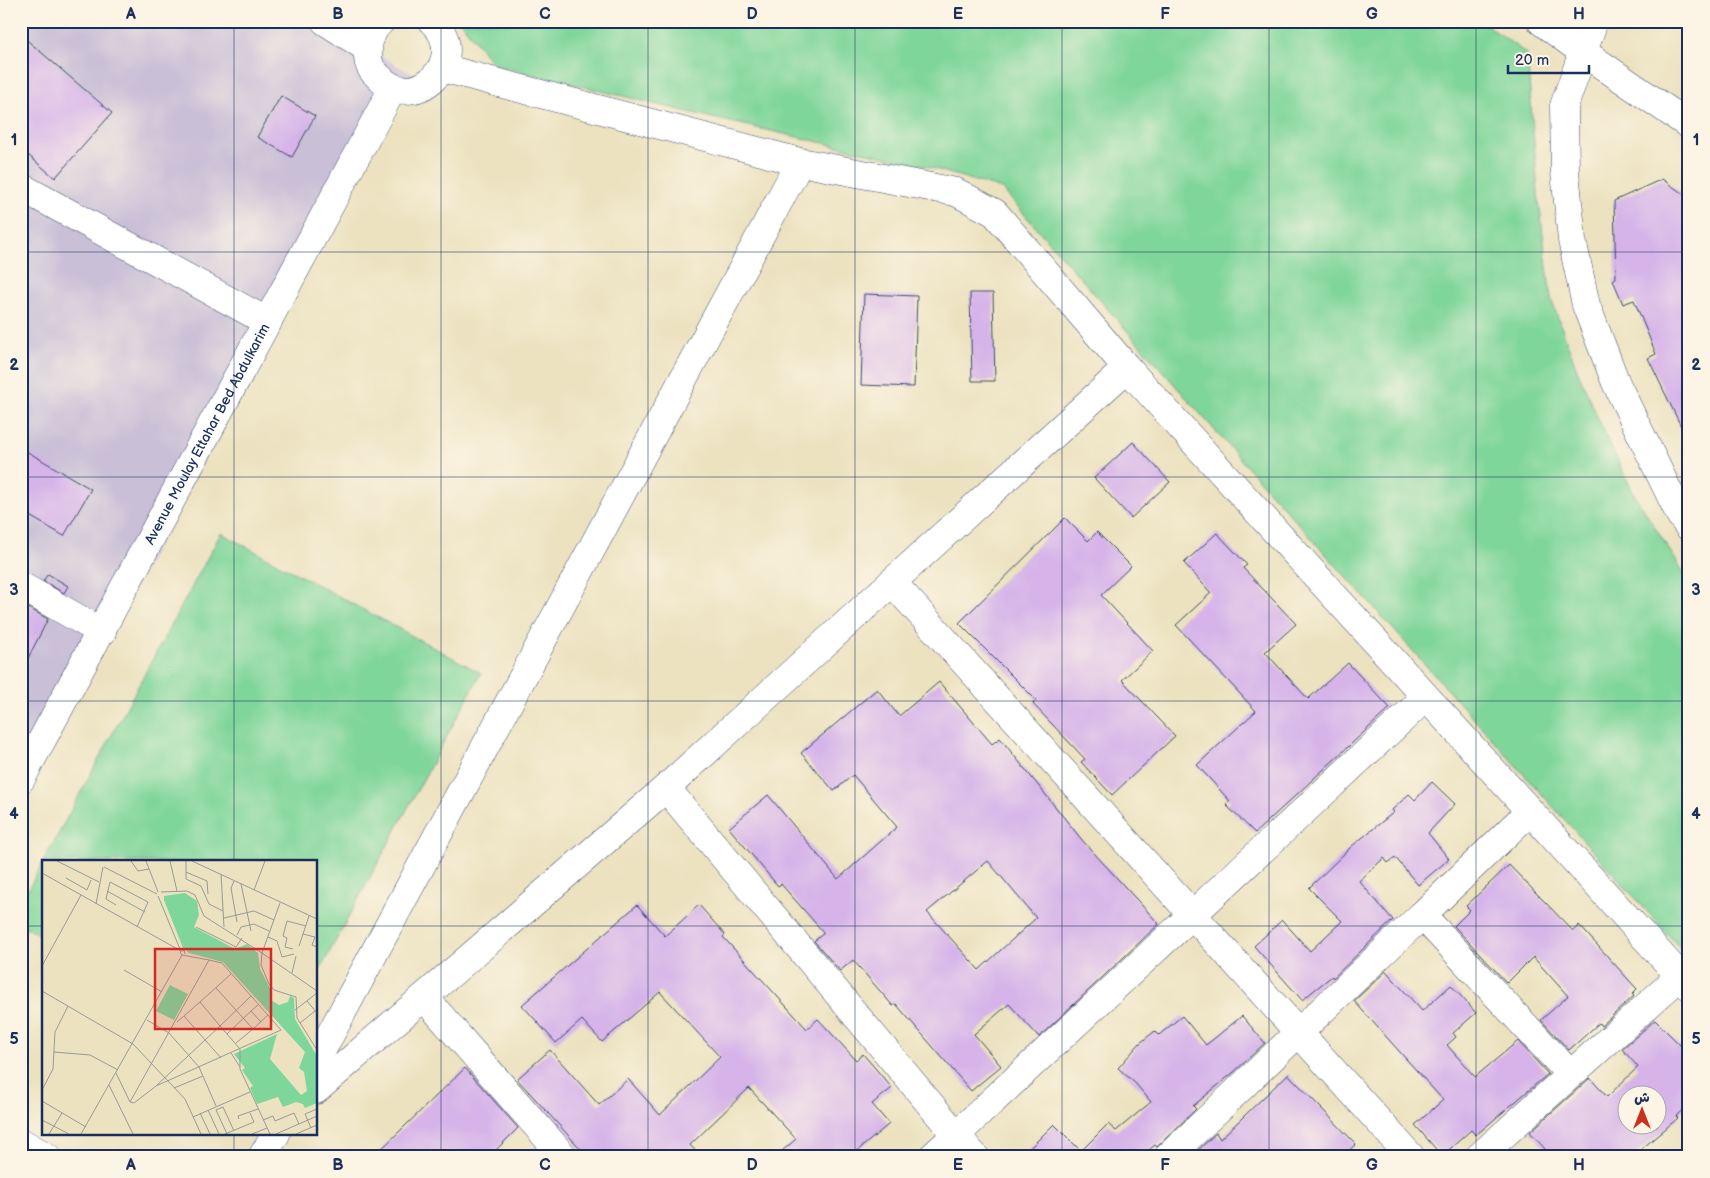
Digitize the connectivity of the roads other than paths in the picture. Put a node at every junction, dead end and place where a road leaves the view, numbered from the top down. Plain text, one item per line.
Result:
1 (325, 21) edge
2 (432, 21) edge
3 (1541, 21) edge
4 (1594, 21) edge
5 (375, 27) edge
6 (1583, 52) junction
7 (442, 68) junction
8 (393, 88) junction
9 (1689, 125) edge
10 (800, 162) junction
11 (21, 187) edge
12 (268, 322) junction
13 (1127, 368) junction
14 (1689, 527) edge
15 (892, 582) junction
16 (21, 586) edge
17 (102, 632) junction
18 (1425, 698) junction
19 (21, 779) edge
20 (666, 788) junction
21 (1529, 812) junction
22 (1191, 915) junction
23 (1422, 915) junction
24 (1684, 981) edge
25 (424, 997) junction
26 (1300, 1033) junction
27 (318, 1057) edge
28 (1570, 1074) junction
29 (318, 1088) edge
30 (956, 1135) junction
31 (275, 1136) edge
32 (21, 1142) edge
33 (1169, 1156) edge
34 (47, 1157) edge
35 (262, 1157) edge
36 (564, 1157) edge
37 (932, 1157) edge
38 (976, 1157) edge
39 (1411, 1157) edge
40 (1479, 1157) edge

1 - 5 street
2 - 7 street
3 - 6 street
4 - 6 street
5 - 8 street
6 - 9 street
6 - 14 street
7 - 8 street
7 - 10 street
8 - 12 street, Avenue Moulay Ettahar Bed Abdulkarim
10 - 13 street
10 - 27 street
11 - 12 street
12 - 17 street, Avenue Moulay Ettahar Bed Abdulkarim
13 - 15 street
13 - 18 street
15 - 20 street
15 - 22 street
16 - 17 street
17 - 19 street, Avenue Moulay Ettahar Bed Abdulkarim
18 - 21 street
18 - 22 street
20 - 25 street
20 - 30 street
21 - 23 street
21 - 24 street
22 - 26 street
22 - 30 street
23 - 26 street
23 - 28 street
24 - 28 street
25 - 29 street
25 - 36 street
26 - 33 street
26 - 39 street
28 - 40 street
30 - 37 street
30 - 38 street
31 - 35 street
32 - 34 street

